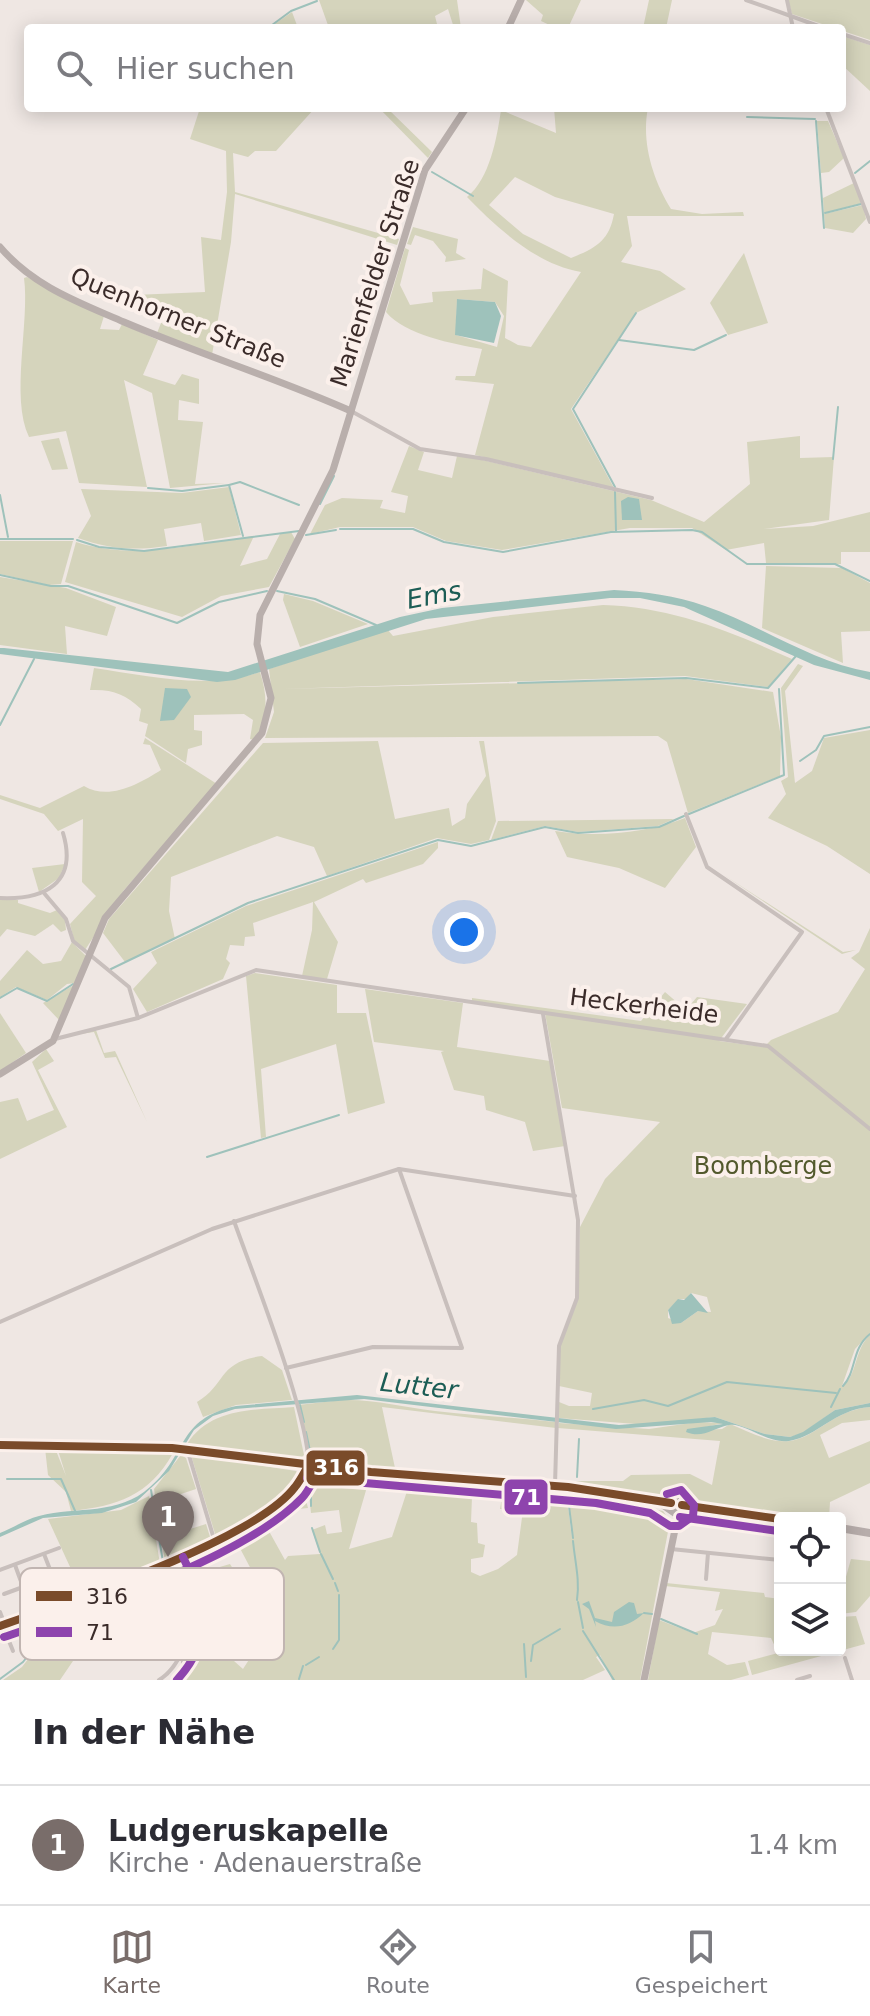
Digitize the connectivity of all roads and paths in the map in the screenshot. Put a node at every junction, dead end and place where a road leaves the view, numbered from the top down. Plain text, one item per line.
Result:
1 (521, 0) edge
2 (746, 0) edge
3 (787, 0) edge
4 (789, 16) junction
5 (510, 24) edge
6 (792, 24) edge
7 (812, 24) edge
8 (846, 35) edge
9 (870, 43) edge
10 (463, 112) edge
11 (828, 112) edge
12 (870, 219) edge
13 (0, 247) edge
14 (351, 411) junction
15 (652, 498) dead end
16 (686, 814) dead end
17 (63, 833) dead end
18 (44, 893) junction
19 (0, 898) edge
20 (89, 956) junction
21 (543, 1014) junction
22 (138, 1018) junction
23 (55, 1039) junction
24 (726, 1039) junction
25 (0, 1074) edge
26 (870, 1129) edge
27 (399, 1169) junction
28 (575, 1196) junction
29 (234, 1221) junction
30 (0, 1322) edge
31 (286, 1368) junction
32 (0, 1445) edge
33 (186, 1449) junction
34 (308, 1466) junction
35 (555, 1486) junction
36 (676, 1509) junction
37 (774, 1518) edge
38 (846, 1529) edge
39 (870, 1533) edge
40 (215, 1540) junction
41 (59, 1548) dead end
42 (670, 1549) junction
43 (708, 1553) junction
44 (44, 1554) junction
45 (774, 1559) edge
46 (172, 1562) junction
47 (15, 1565) junction
48 (49, 1568) edge
49 (156, 1568) edge
50 (174, 1568) edge
51 (0, 1570) edge
52 (20, 1579) edge
53 (706, 1579) dead end
54 (20, 1588) edge
55 (4, 1594) dead end
56 (0, 1612) edge
57 (20, 1620) edge
58 (17, 1621) junction
59 (2, 1626) edge
60 (20, 1629) edge
61 (13, 1651) dead end
62 (845, 1658) dead end
63 (176, 1660) edge
64 (810, 1676) dead end
65 (159, 1680) edge
66 (644, 1680) edge
67 (797, 1680) edge
68 (852, 1680) edge

1 - 5 main road
2 - 4 street
3 - 4 street
4 - 6 street
4 - 7 street
8 - 9 street
10 - 14 main road, Marienfelder Straße
11 - 12 street
13 - 14 main road, Quenhorner Straße
14 - 15 street, Marienfelder Straße
14 - 20 main road, Marienfelder Straße
16 - 24 street, Heckerheide
17 - 18 street
18 - 19 street
18 - 20 street
20 - 22 street
20 - 23 main road
21 - 22 street, Heckerheide
21 - 24 street, Heckerheide
21 - 28 street, Heckerheide
22 - 23 street, Heckerheide
23 - 25 main road, Heckerheide
24 - 26 street
27 - 28 street
27 - 29 street
27 - 31 street
28 - 35 street, Heckerheide
29 - 30 street
29 - 31 street
31 - 34 street
32 - 33 main road
33 - 34 main road
33 - 40 street
34 - 35 main road
34 - 40 street
35 - 36 main road
36 - 37 main road
36 - 42 main road
38 - 39 main road
40 - 46 street
41 - 44 street
42 - 43 street
42 - 66 main road
43 - 45 street
43 - 53 street
44 - 47 street
44 - 48 street
46 - 49 street
46 - 50 street
47 - 51 street
47 - 52 street
54 - 55 street
56 - 59 street
57 - 58 street
58 - 59 street
58 - 60 street
59 - 61 street
62 - 68 street
63 - 65 street
64 - 67 street

